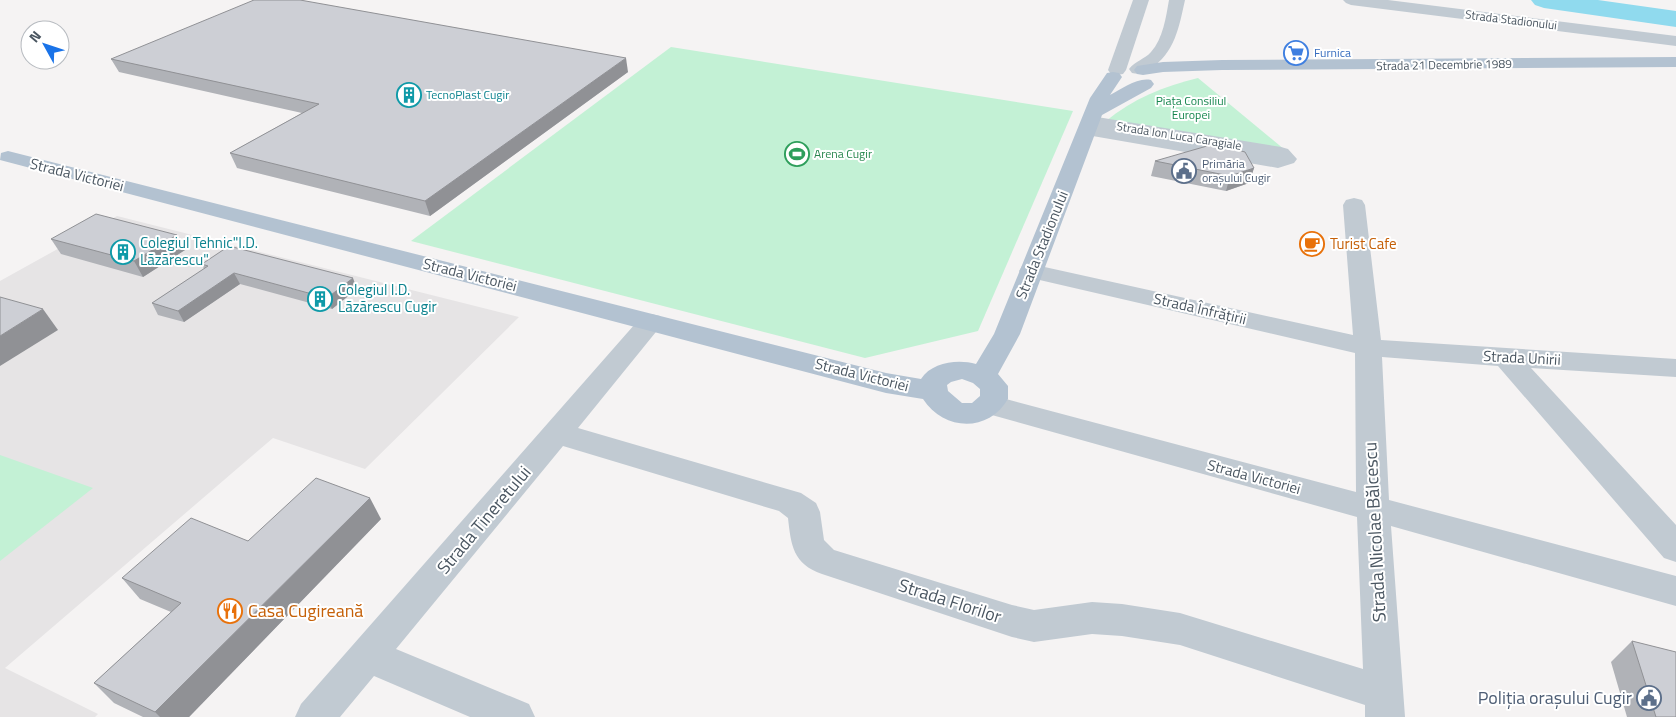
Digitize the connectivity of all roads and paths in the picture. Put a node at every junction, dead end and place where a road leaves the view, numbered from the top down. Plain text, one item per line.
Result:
1 (1141, 0) edge
2 (1177, 0) edge
3 (1350, 0) edge
4 (1675, 42) edge
5 (1676, 62) edge
6 (1115, 73) junction
7 (1145, 76) junction
8 (1091, 121) junction
9 (3, 155) edge
10 (1267, 156) dead end
11 (1354, 205) dead end
12 (1031, 271) junction
13 (651, 322) junction
14 (1368, 347) junction
15 (1506, 358) junction
16 (1676, 368) edge
17 (982, 376) junction
18 (932, 391) junction
19 (991, 405) junction
20 (557, 433) junction
21 (1373, 510) junction
22 (1676, 548) edge
23 (1676, 591) edge
24 (369, 656) junction
25 (1384, 705) edge
26 (315, 717) edge
27 (515, 717) edge

1 - 6 street
2 - 7 street
3 - 4 street, Strada Stadionului
5 - 7 main road, Strada 21 Decembrie 1989
6 - 7 main road
6 - 8 main road, Strada Stadionului
7 - 8 main road
8 - 10 street, Strada Ion Luca Caragiale
8 - 12 main road, Strada Stadionului
9 - 13 main road, Strada Victoriei
11 - 14 street, Strada Nicolae Bălcescu
12 - 14 street, Strada Înfrățirii
12 - 17 main road, Strada Stadionului
13 - 18 main road, Strada Victoriei
13 - 20 street, Strada Tineretului
14 - 15 street, Strada Unirii
14 - 21 street, Strada Nicolae Bălcescu
15 - 16 street, Strada Unirii
15 - 22 street
17 - 18 main road
17 - 19 main road
18 - 19 main road
19 - 21 street, Strada Victoriei
20 - 24 street, Strada Tineretului
20 - 25 street, Strada Florilor
21 - 23 street, Strada Victoriei
21 - 25 street, Strada Nicolae Bălcescu
24 - 26 street, Strada Tineretului
24 - 27 street

